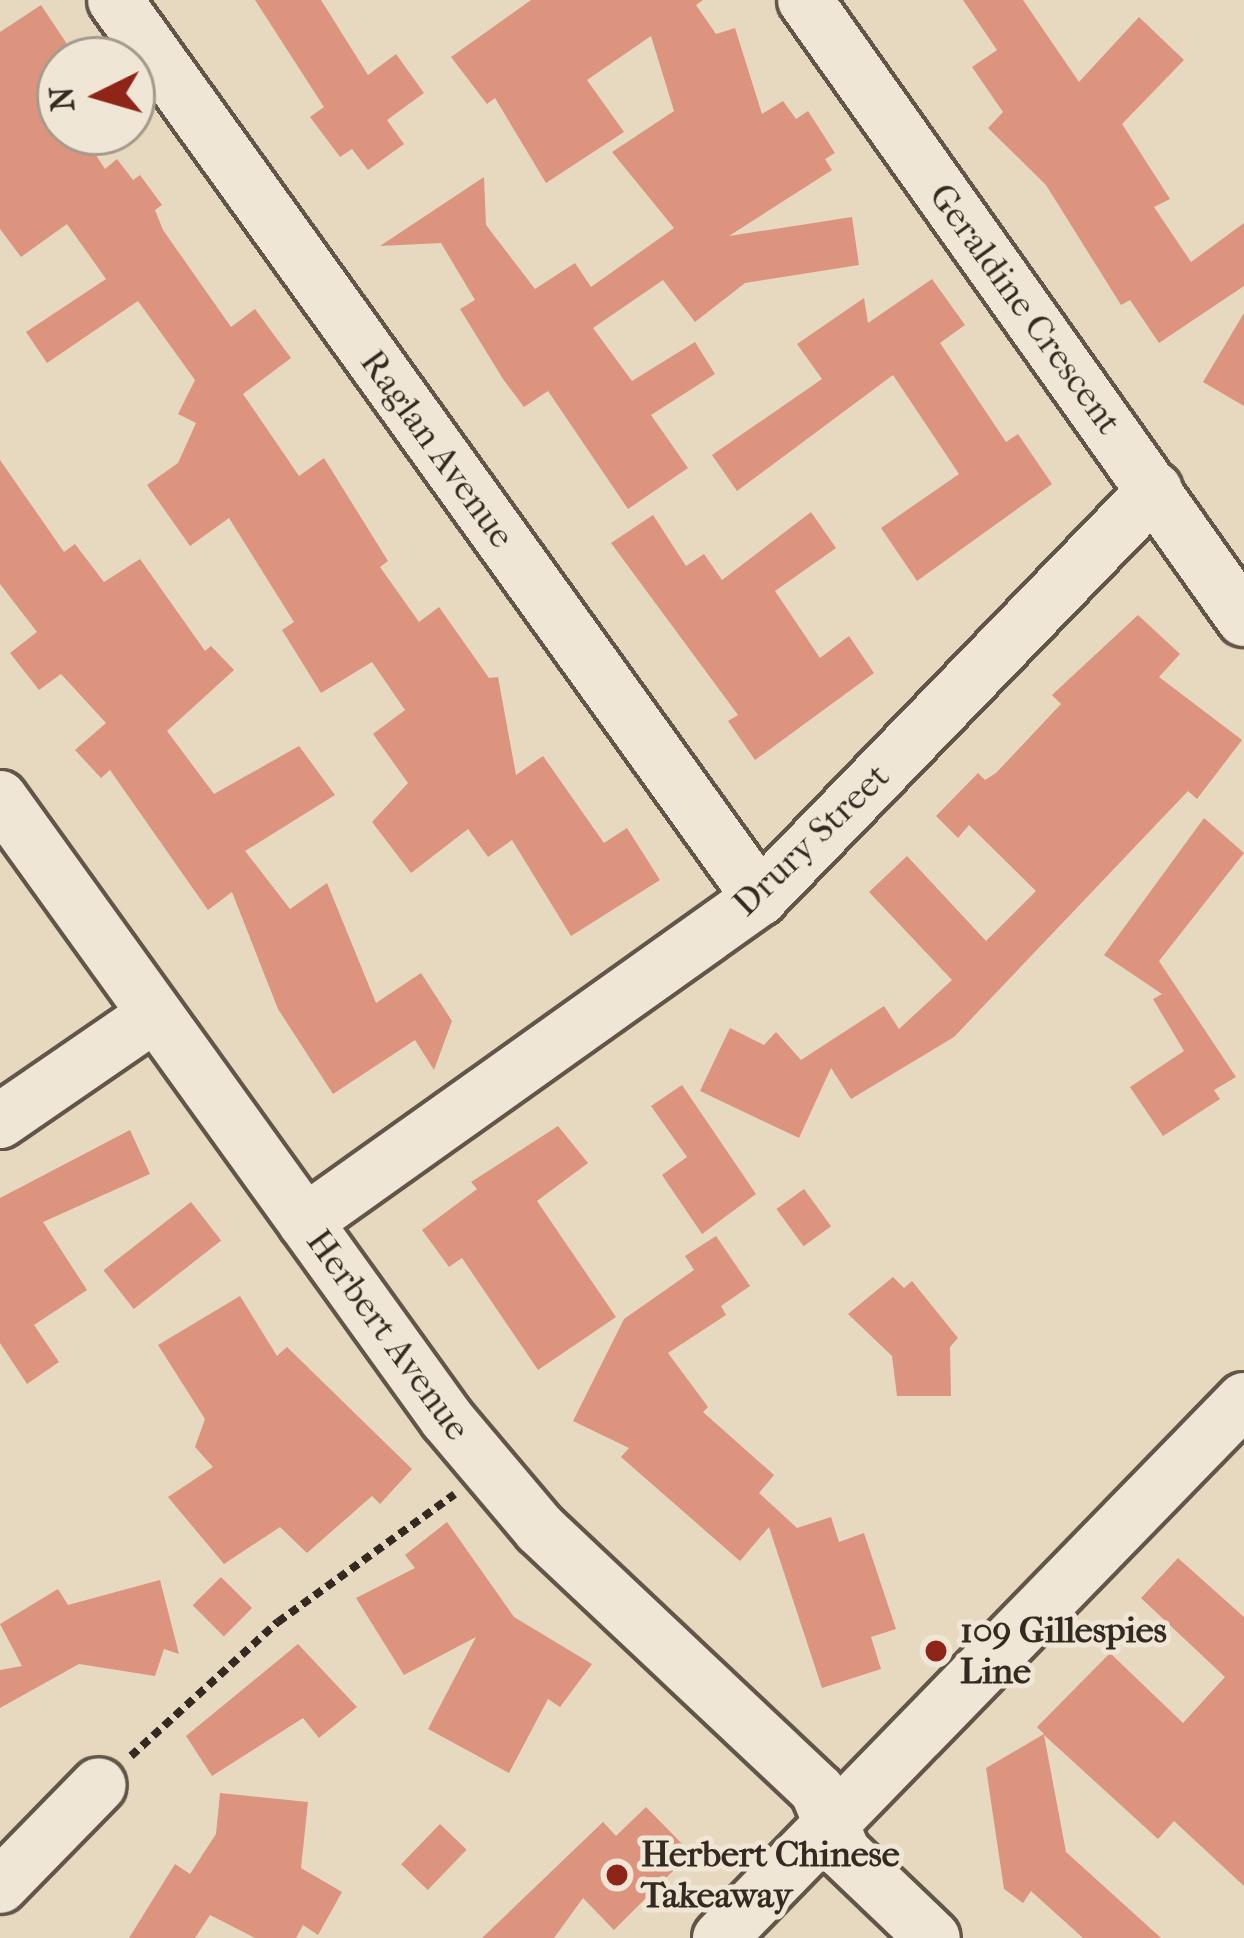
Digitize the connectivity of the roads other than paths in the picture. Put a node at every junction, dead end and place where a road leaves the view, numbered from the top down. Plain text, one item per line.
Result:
1 (115, 0) edge
2 (805, 0) edge
3 (1155, 490) junction
4 (1244, 619) edge
5 (0, 798) edge
6 (760, 898) junction
7 (154, 1015) junction
8 (0, 1121) edge
9 (305, 1222) junction
10 (1244, 1400) edge
11 (1219, 1460) edge
12 (99, 1785) road end
13 (830, 1823) junction
14 (0, 1886) edge
15 (720, 1938) edge
16 (933, 1938) edge

1 - 6 street, Raglan Avenue
2 - 3 street, Geraldine Crescent
3 - 4 street, Geraldine Crescent
3 - 6 street, Drury Street
5 - 7 street, Herbert Avenue
6 - 9 street, Drury Street
7 - 8 street
7 - 9 street, Herbert Avenue
9 - 13 street, Herbert Avenue
10 - 11 street
11 - 13 street
12 - 14 street
13 - 15 street
13 - 16 street, Herbert Avenue

